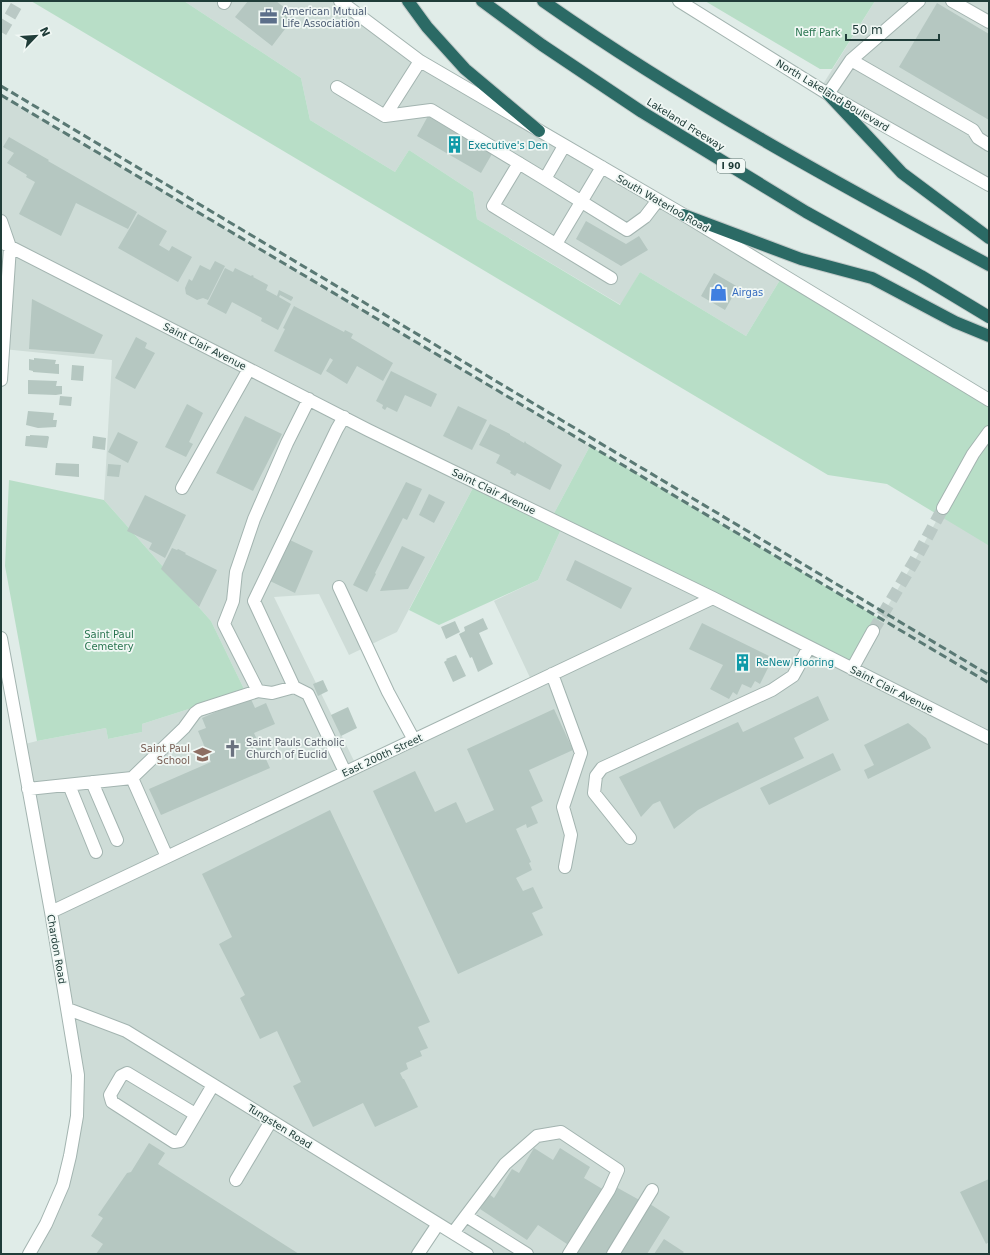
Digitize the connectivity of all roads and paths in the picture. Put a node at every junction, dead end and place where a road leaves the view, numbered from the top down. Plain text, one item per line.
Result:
1 (340, 1) edge
2 (408, 1) edge
3 (482, 1) edge
4 (542, 1) edge
5 (679, 1) edge
6 (919, 1) edge
7 (952, 1) edge
8 (989, 22) edge
9 (851, 60) junction
10 (420, 61) junction
11 (338, 87) dead end
12 (828, 94) junction
13 (385, 116) junction
14 (539, 131) junction
15 (989, 145) edge
16 (564, 146) junction
17 (519, 163) junction
18 (602, 167) junction
19 (545, 179) junction
20 (989, 185) edge
21 (658, 200) junction
22 (581, 202) junction
23 (684, 215) junction
24 (1, 221) edge
25 (989, 238) edge
26 (6, 244) edge
27 (556, 244) junction
28 (989, 265) edge
29 (611, 278) dead end
30 (989, 316) edge
31 (989, 336) edge
32 (249, 369) junction
33 (1, 380) edge
34 (309, 399) junction
35 (989, 400) edge
36 (344, 417) junction
37 (989, 432) edge
38 (182, 488) dead end
39 (943, 508) tunnel mouth
40 (339, 587) dead end
41 (713, 598) junction
42 (233, 601) junction
43 (254, 601) junction
44 (873, 631) tunnel mouth
45 (1, 638) edge
46 (809, 647) junction
47 (852, 669) junction
48 (552, 674) junction
49 (294, 688) junction
50 (258, 691) junction
51 (989, 738) edge
52 (414, 740) junction
53 (346, 772) junction
54 (132, 778) junction
55 (92, 782) junction
56 (69, 784) junction
57 (28, 789) junction
58 (630, 838) dead end
59 (117, 840) dead end
60 (96, 852) dead end
61 (167, 857) junction
62 (565, 868) dead end
63 (51, 912) junction
64 (68, 1009) junction
65 (212, 1085) junction
66 (195, 1114) junction
67 (271, 1121) junction
68 (236, 1180) dead end
69 (652, 1190) dead end
70 (466, 1216) junction
71 (438, 1224) junction
72 (452, 1233) junction
73 (29, 1254) edge
74 (418, 1254) edge
75 (487, 1254) edge
76 (527, 1254) edge
77 (569, 1254) edge
78 (613, 1254) edge

1 - 10 street, South Waterloo Road
2 - 14 highway
3 - 30 highway, Lakeland Freeway / I 90
4 - 28 highway
5 - 12 street, North Lakeland Boulevard
6 - 9 street
7 - 8 street
9 - 12 street
9 - 15 street
10 - 13 street
10 - 14 street, South Waterloo Road
11 - 13 street
12 - 20 street, North Lakeland Boulevard
12 - 25 highway
13 - 17 street
14 - 16 street, South Waterloo Road
16 - 18 street, South Waterloo Road
16 - 19 street
17 - 19 street
17 - 27 street
18 - 21 street, South Waterloo Road
18 - 22 street
19 - 22 street
21 - 22 street
21 - 23 street, South Waterloo Road
22 - 27 street
23 - 31 highway
23 - 35 street, South Waterloo Road
24 - 26 street
26 - 32 street, Saint Clair Avenue
26 - 33 street
27 - 29 street
32 - 34 street, Saint Clair Avenue
32 - 38 street
34 - 36 street, Saint Clair Avenue
34 - 42 street
36 - 41 street, Saint Clair Avenue
36 - 43 street
37 - 39 street
40 - 52 street
41 - 46 street, Saint Clair Avenue
41 - 48 street, East 200th Street
42 - 43 street
42 - 50 street
43 - 49 street
44 - 47 street
45 - 57 street, Chardon Road
46 - 47 street, Saint Clair Avenue
46 - 58 street
47 - 51 street, Saint Clair Avenue
48 - 52 street, East 200th Street
48 - 62 street
49 - 50 street
49 - 53 street
50 - 54 street
52 - 53 street, East 200th Street
53 - 61 street, East 200th Street
54 - 55 street
54 - 61 street
55 - 56 street
55 - 59 street
56 - 57 street
56 - 60 street
57 - 63 street, Chardon Road
61 - 63 street, East 200th Street
63 - 64 street, Chardon Road
64 - 65 street, Tungsten Road
64 - 73 street, Chardon Road
65 - 66 street
65 - 67 street, Tungsten Road
66 - 66 street
67 - 68 street
67 - 71 street, Tungsten Road
69 - 78 street
70 - 72 street
70 - 76 street
70 - 77 street
71 - 72 street, Tungsten Road
71 - 74 street
72 - 75 street, Tungsten Road

